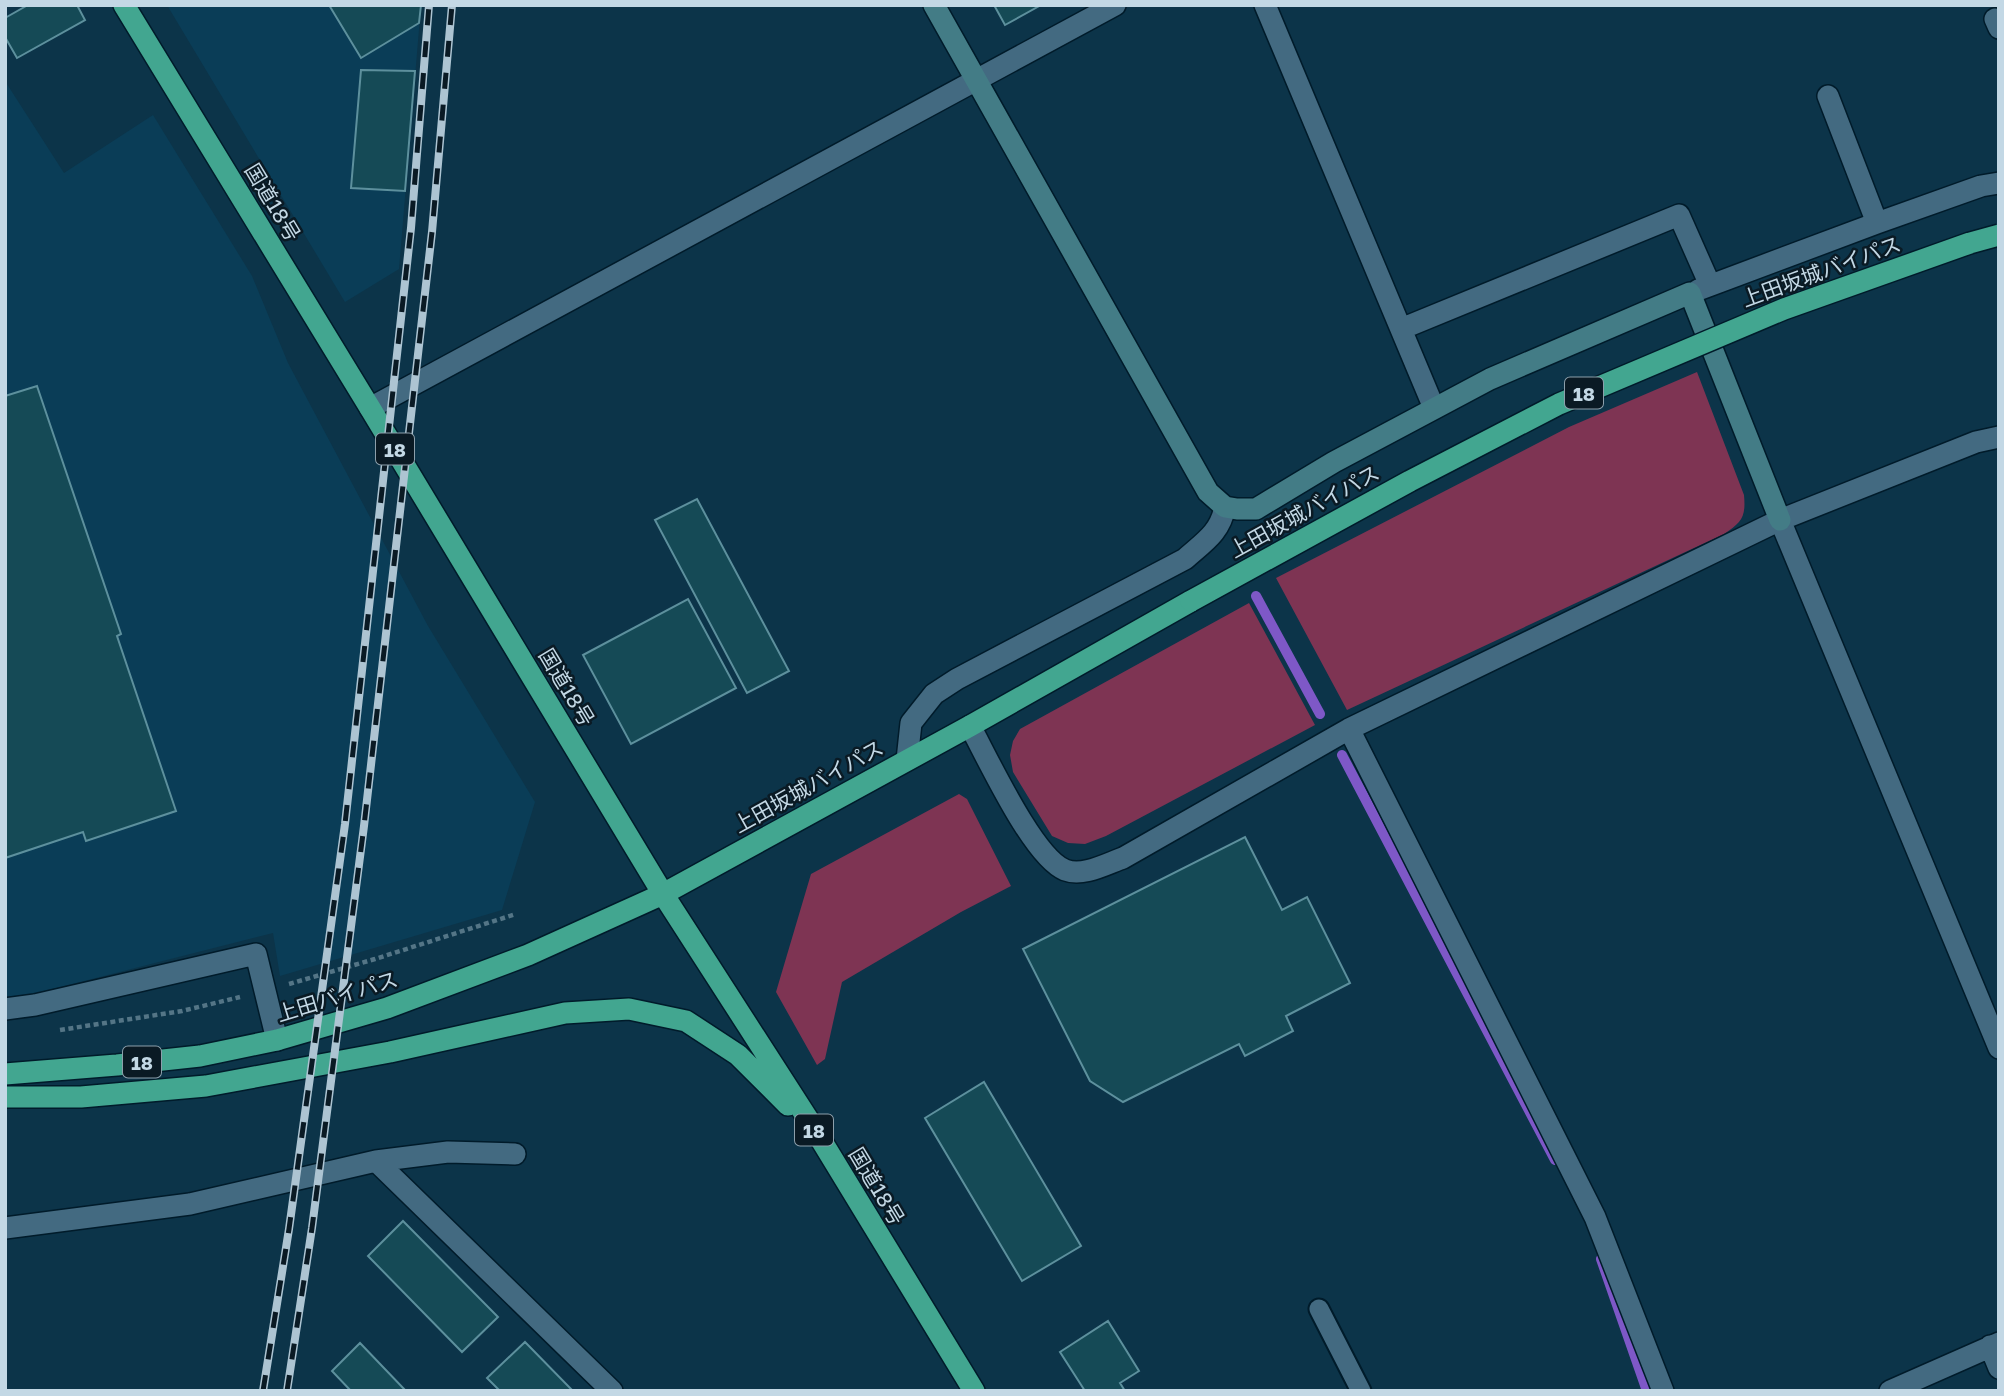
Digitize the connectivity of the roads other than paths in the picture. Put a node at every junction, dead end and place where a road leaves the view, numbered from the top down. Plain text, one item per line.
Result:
1 (124, 5) edge
2 (934, 5) edge
3 (1115, 5) edge
4 (1265, 5) edge
5 (975, 81) junction
6 (1828, 96) dead end
7 (1999, 183) edge
8 (1877, 223) junction
9 (1999, 234) edge
10 (1710, 285) junction
11 (1690, 293) junction
12 (1401, 329) junction
13 (370, 408) junction
14 (1434, 408) junction
15 (1999, 437) edge
16 (1225, 507) junction
17 (1780, 520) junction
18 (970, 726) junction
19 (1349, 729) junction
20 (907, 760) junction
21 (663, 894) junction
22 (5, 1009) edge
23 (277, 1040) junction
24 (1999, 1048) edge
25 (5, 1074) edge
26 (5, 1097) edge
27 (815, 1130) junction
28 (515, 1154) dead end
29 (376, 1161) junction
30 (5, 1228) edge
31 (1319, 1309) dead end
32 (1994, 1344) edge
33 (1999, 1368) edge
34 (612, 1391) edge
35 (974, 1391) edge
36 (1361, 1391) edge
37 (1663, 1391) edge
38 (1890, 1391) edge

1 - 13 highway, 国道18号 / 18
2 - 5 street
3 - 5 street
4 - 12 street
5 - 13 street
5 - 16 street
6 - 8 street
7 - 8 street
8 - 10 street
9 - 18 highway, 上田坂城バイパス / 18, bridge
10 - 11 street
10 - 12 street
11 - 14 street
11 - 17 street
12 - 14 street
13 - 21 highway, 国道18号 / 18
14 - 16 street
15 - 17 street
16 - 20 street
17 - 19 street
17 - 24 street
18 - 19 street
18 - 20 highway, 上田坂城バイパス / 18
19 - 37 street
20 - 21 highway, 上田坂城バイパス / 18
21 - 23 highway, 上田バイパス / 18
21 - 27 highway, 国道18号 / 18
22 - 23 street
23 - 25 highway, 上田バイパス / 18
26 - 27 highway
27 - 35 highway, 国道18号 / 18
28 - 29 street
29 - 30 street
29 - 34 street
31 - 36 lane
32 - 33 street
32 - 38 street

